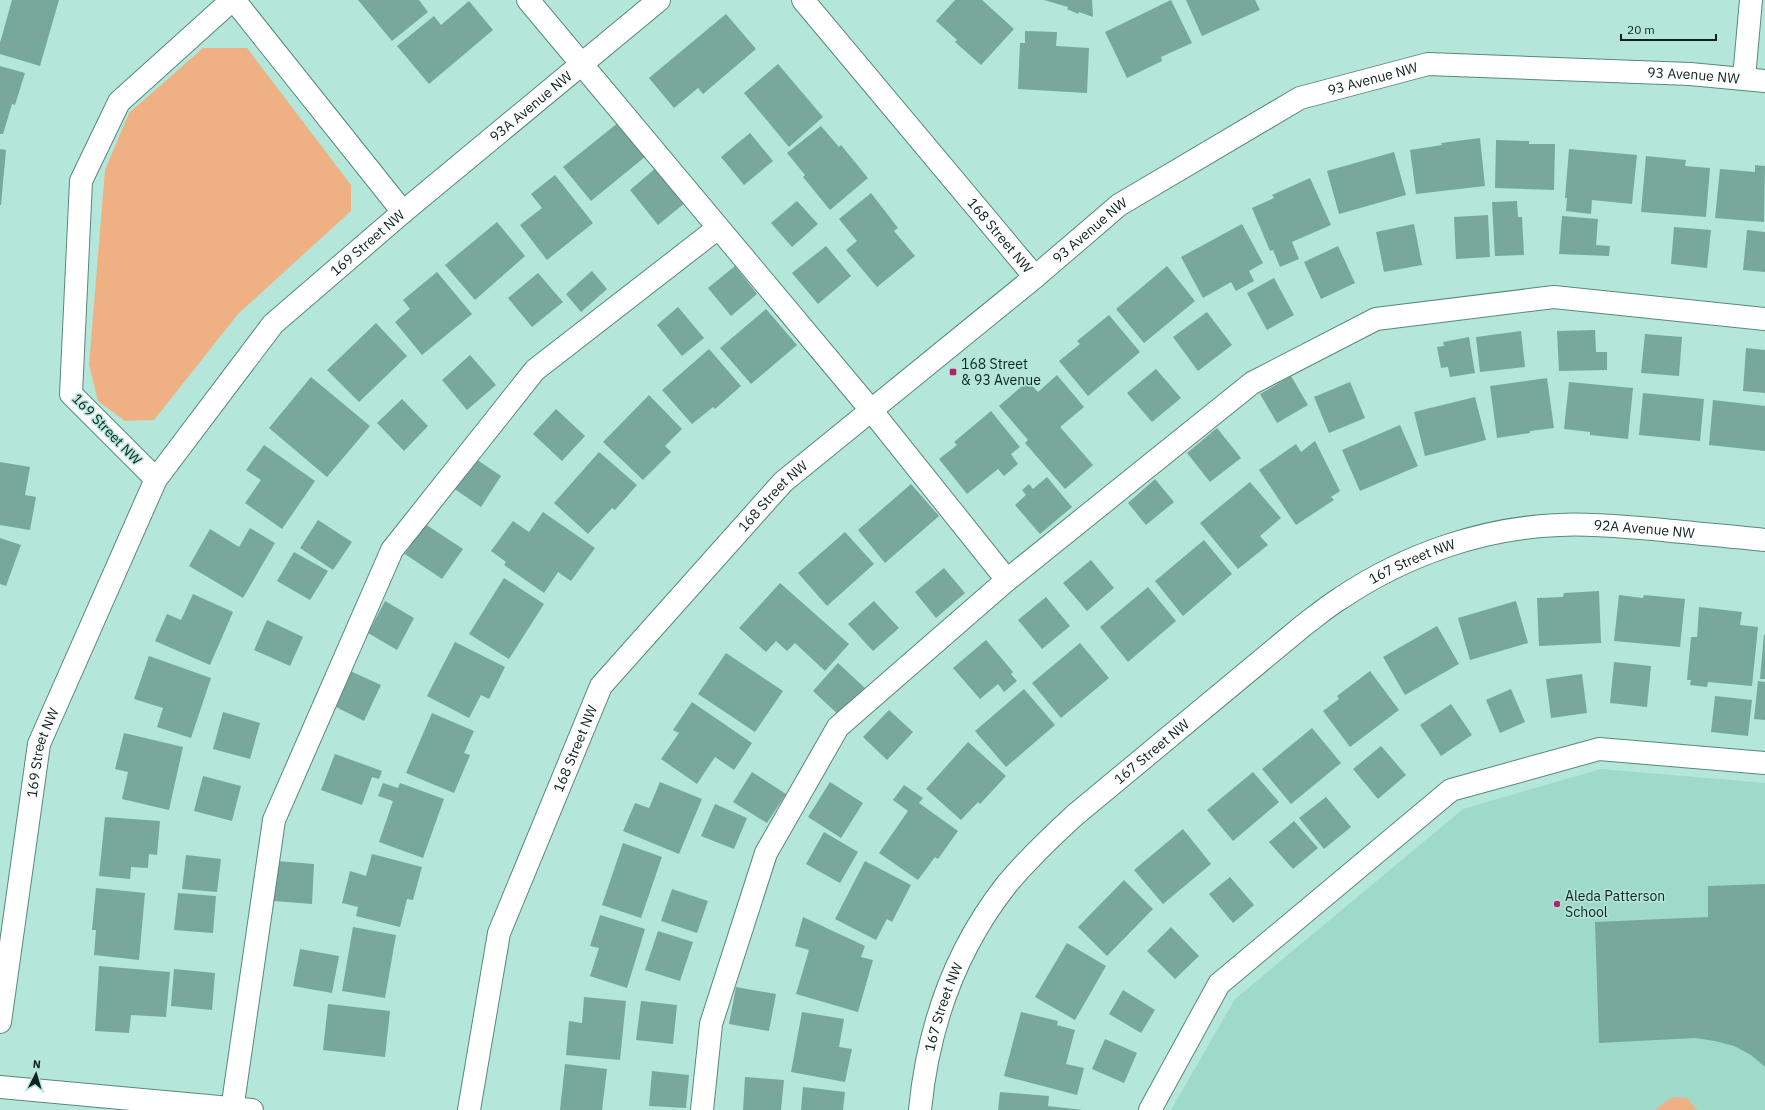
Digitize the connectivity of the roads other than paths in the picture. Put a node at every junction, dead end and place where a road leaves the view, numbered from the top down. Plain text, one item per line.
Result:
1 (233, 0) edge
2 (528, 0) edge
3 (659, 0) edge
4 (803, 0) edge
5 (1752, 0) edge
6 (581, 64) junction
7 (1754, 80) edge
8 (402, 212) junction
9 (718, 228) junction
10 (1035, 277) junction
11 (1765, 319) edge
12 (870, 410) junction
13 (156, 479) junction
14 (1524, 528) joint
15 (1765, 540) edge
16 (1007, 580) junction
17 (1765, 763) edge
18 (0, 1022) edge
19 (0, 1087) edge
20 (239, 1109) edge
21 (469, 1110) edge
22 (702, 1110) edge
23 (920, 1110) edge
24 (1150, 1110) edge

1 - 8 street, 169 Street NW
1 - 13 street, 169 Street NW
2 - 6 street
3 - 6 street, 93A Avenue NW
4 - 10 street, 168 Street NW
5 - 7 street
6 - 8 street, 93A Avenue NW
6 - 9 street
7 - 10 street, 93 Avenue NW
8 - 13 street, 169 Street NW
9 - 12 street
9 - 20 street
10 - 12 street, 168 Street NW
11 - 16 street
12 - 16 street
12 - 21 street, 168 Street NW
13 - 18 street, 169 Street NW
14 - 15 street, 92A Avenue NW
14 - 23 street, 167 Street NW
16 - 22 street
17 - 24 street
19 - 20 street

